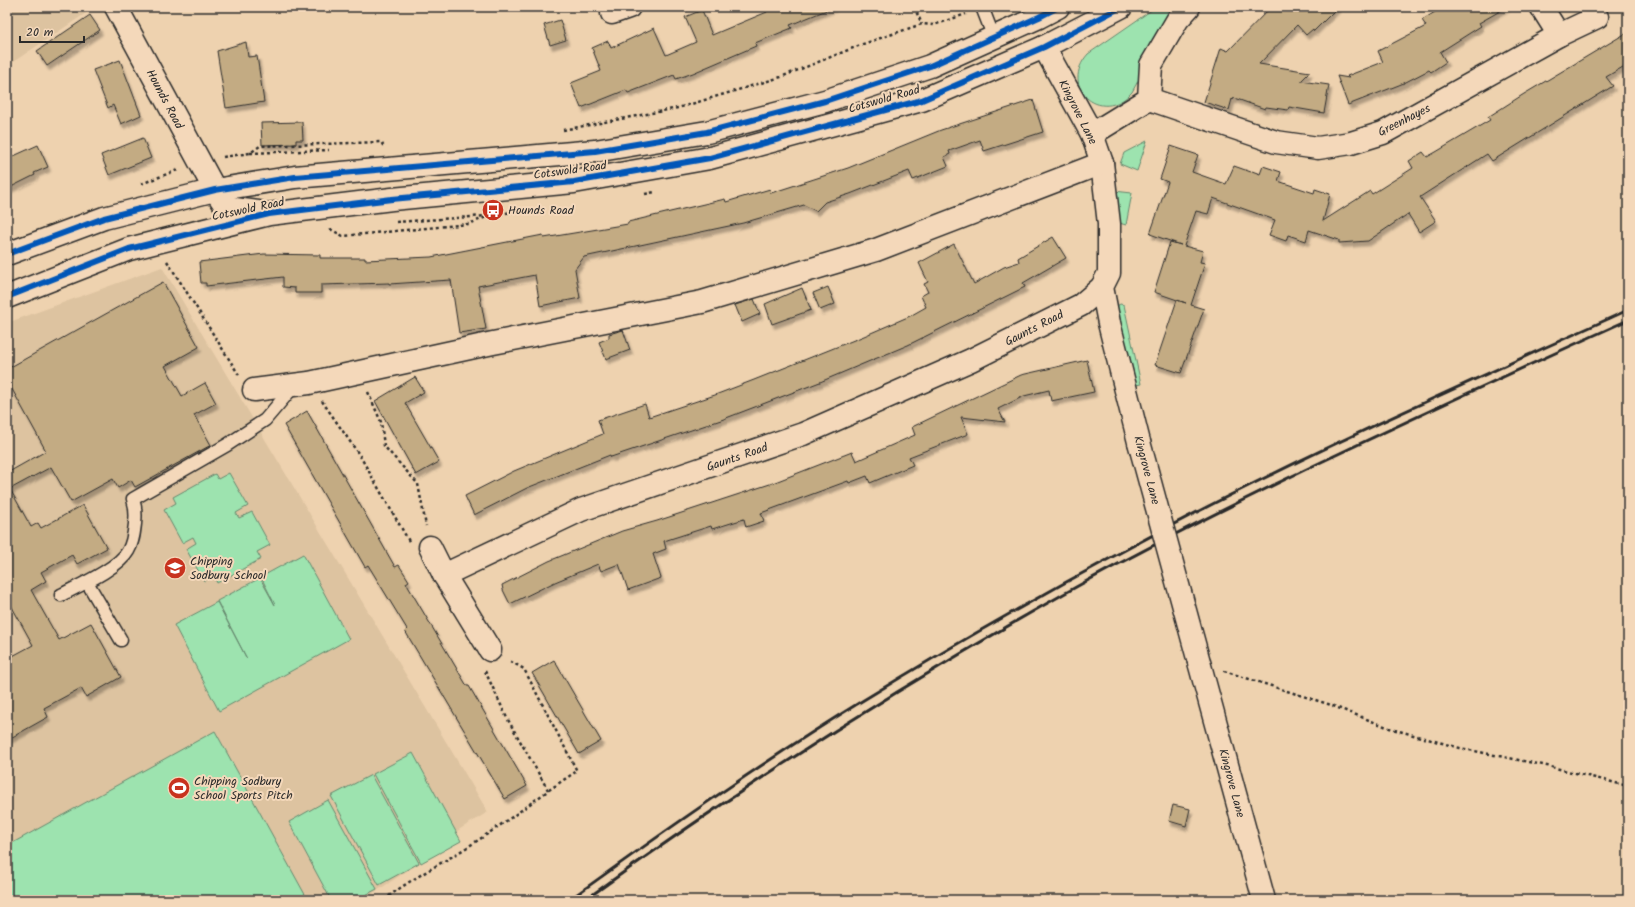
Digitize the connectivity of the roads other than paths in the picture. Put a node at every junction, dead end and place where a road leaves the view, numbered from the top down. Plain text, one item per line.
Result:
1 (116, 7) edge
2 (1058, 7) edge
3 (1121, 7) edge
4 (1190, 7) edge
5 (982, 8) edge
6 (1542, 8) edge
7 (1597, 16) dead end
8 (1559, 36) junction
9 (994, 38) junction
10 (1044, 47) junction
11 (1149, 99) junction
12 (1092, 134) junction
13 (1102, 163) junction
14 (215, 190) junction
15 (269, 214) junction
16 (7, 254) edge
17 (1102, 287) junction
18 (7, 297) edge
19 (301, 385) junction
20 (254, 390) road end
21 (430, 547) road end
22 (444, 575) junction
23 (87, 582) junction
24 (61, 595) dead end
25 (120, 640) dead end
26 (490, 650) road end
27 (1264, 900) edge

1 - 14 street, Hounds Road
2 - 9 street, Cotswold Road
3 - 10 street, Cotswold Road
4 - 11 street
5 - 9 lane
6 - 8 street
7 - 8 street, Greenhayes
8 - 11 street, Greenhayes
9 - 14 street, Cotswold Road
10 - 12 street, Kingrove Lane
10 - 15 street, Cotswold Road
11 - 12 street
12 - 13 street, Kingrove Lane
13 - 17 street, Kingrove Lane
13 - 19 street
14 - 15 street, Hounds Road
14 - 16 street, Cotswold Road
15 - 18 street, Cotswold Road
17 - 22 street, Gaunts Road
17 - 27 street, Kingrove Lane, bridge
19 - 20 street
19 - 23 lane
21 - 22 street
22 - 26 street
23 - 24 lane
23 - 25 lane

